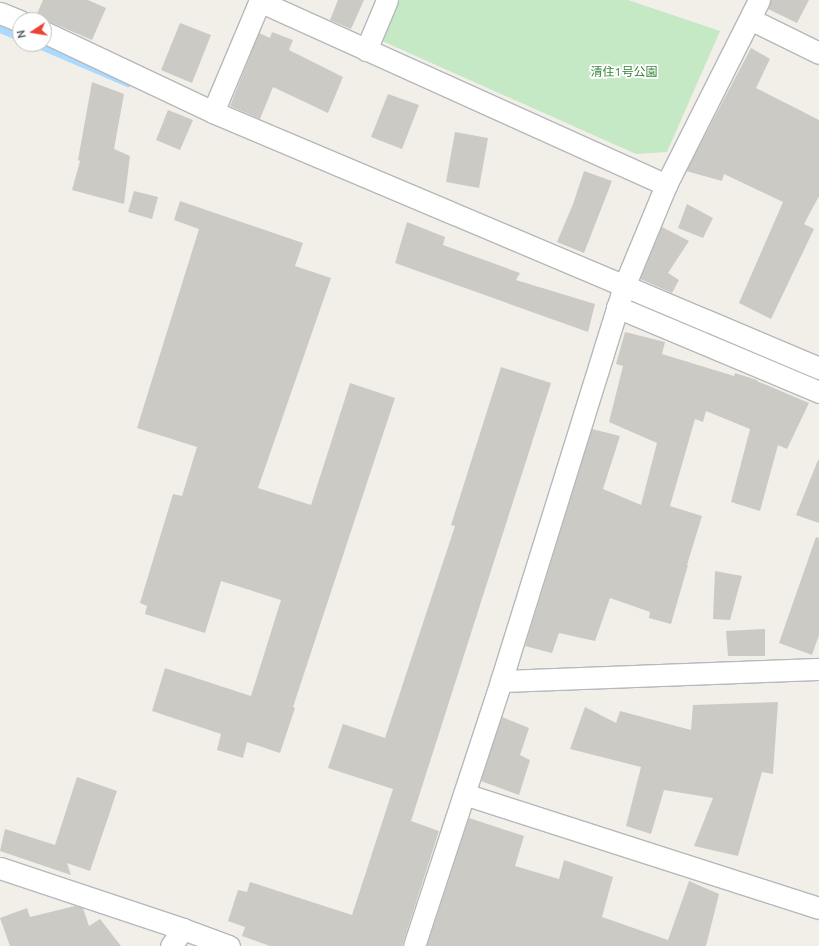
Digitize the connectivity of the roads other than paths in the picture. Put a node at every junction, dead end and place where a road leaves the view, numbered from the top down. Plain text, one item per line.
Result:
1 (387, 0) edge
2 (759, 0) edge
3 (259, 1) edge
4 (750, 20) junction
5 (52, 36) edge
6 (366, 50) junction
7 (819, 54) edge
8 (214, 112) junction
9 (666, 185) junction
10 (625, 284) junction
11 (617, 306) junction
12 (819, 368) edge
13 (819, 392) edge
14 (819, 669) edge
15 (501, 682) junction
16 (464, 794) junction
17 (0, 868) edge
18 (819, 908) edge
19 (177, 938) edge
20 (229, 946) edge
21 (414, 946) edge

1 - 6 street
2 - 4 street
3 - 6 street
3 - 8 street
4 - 7 street
4 - 9 street
5 - 8 street
6 - 9 street
8 - 10 street
9 - 10 street
10 - 11 street
10 - 12 street
11 - 13 street
11 - 15 street
14 - 15 street
15 - 16 street
16 - 18 street
16 - 21 street
17 - 19 street
19 - 20 street

